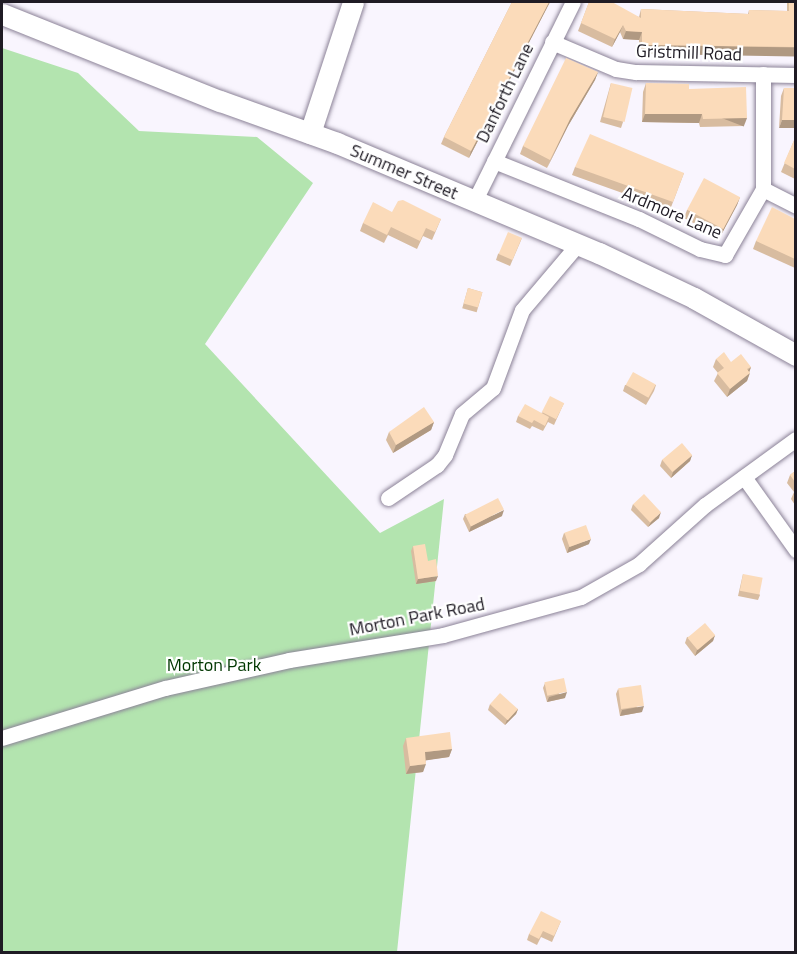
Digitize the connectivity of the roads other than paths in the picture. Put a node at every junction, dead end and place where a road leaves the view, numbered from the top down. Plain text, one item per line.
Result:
1 (353, 2) edge
2 (573, 2) edge
3 (2, 14) edge
4 (552, 42) junction
5 (763, 74) junction
6 (795, 75) edge
7 (310, 133) junction
8 (494, 161) junction
9 (763, 189) junction
10 (474, 202) junction
11 (795, 206) edge
12 (578, 244) junction
13 (795, 355) edge
14 (795, 439) edge
15 (744, 477) junction
16 (388, 498) dead end
17 (795, 550) edge
18 (2, 738) edge

1 - 7 main road
2 - 4 street, Danforth Lane
3 - 7 main road, Summer Street
4 - 5 street, Gristmill Road
4 - 8 street, Danforth Lane
5 - 6 street, Gristmill Road
5 - 9 street, Ardmore Lane
7 - 10 main road, Summer Street
8 - 9 street, Ardmore Lane
8 - 10 street, Danforth Lane
9 - 11 street
10 - 12 main road, Summer Street
12 - 13 main road, Summer Street
12 - 16 street
14 - 15 street, Morton Park Road
15 - 17 street
15 - 18 street, Morton Park Road

